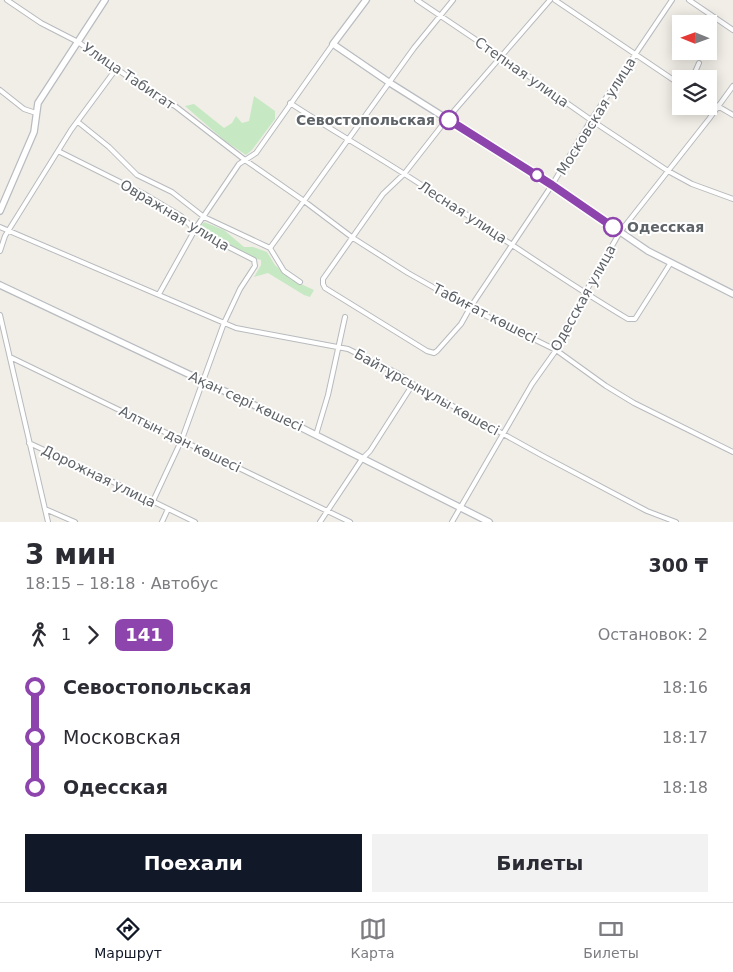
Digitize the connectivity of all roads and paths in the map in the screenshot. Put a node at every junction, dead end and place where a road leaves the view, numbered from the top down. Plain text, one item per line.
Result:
1 (7, 0) edge
2 (105, 0) edge
3 (366, 0) edge
4 (417, 0) edge
5 (453, 0) edge
6 (550, 0) edge
7 (555, 0) edge
8 (672, 0) edge
9 (688, 0) edge
10 (440, 16) junction
11 (733, 30) edge
12 (78, 42) junction
13 (333, 44) junction
14 (635, 54) junction
15 (500, 56) junction
16 (699, 63) dead end
17 (116, 69) junction
18 (696, 70) edge
19 (672, 79) edge
20 (390, 83) junction
21 (733, 86) edge
22 (0, 90) edge
23 (290, 103) junction
24 (718, 107) junction
25 (36, 113) junction
26 (733, 115) edge
27 (447, 119) junction
28 (591, 120) junction
29 (78, 122) junction
30 (348, 141) junction
31 (58, 151) junction
32 (245, 160) junction
33 (668, 171) junction
34 (404, 174) junction
35 (552, 185) junction
36 (733, 199) edge
37 (304, 201) junction
38 (0, 211) edge
39 (204, 217) junction
40 (0, 226) edge
41 (9, 230) junction
42 (195, 230) junction
43 (620, 232) junction
44 (353, 238) junction
45 (512, 244) junction
46 (270, 248) junction
47 (0, 251) edge
48 (670, 264) junction
49 (300, 282) dead end
50 (0, 285) edge
51 (584, 293) junction
52 (159, 294) junction
53 (733, 294) edge
54 (470, 308) junction
55 (0, 315) edge
56 (345, 317) dead end
57 (224, 323) junction
58 (338, 347) junction
59 (556, 350) junction
60 (10, 357) junction
61 (204, 381) junction
62 (412, 384) junction
63 (504, 434) junction
64 (316, 435) junction
65 (182, 439) junction
66 (29, 443) junction
67 (733, 452) edge
68 (362, 459) junction
69 (153, 501) junction
70 (460, 508) junction
71 (45, 509) junction
72 (168, 509) junction
73 (327, 510) junction
74 (48, 522) edge
75 (76, 522) edge
76 (162, 522) edge
77 (195, 522) edge
78 (320, 522) edge
79 (350, 522) edge
80 (452, 522) edge
81 (489, 522) edge
82 (676, 522) edge

1 - 12 street, Улица Табигат
2 - 12 street
3 - 13 street
4 - 10 street, Степная улица
5 - 10 street
6 - 15 street
7 - 14 street
8 - 14 street, Московская улица
9 - 11 street
10 - 15 street, Степная улица
10 - 20 street
12 - 17 street, Улица Табигат
12 - 25 street
13 - 20 street
13 - 23 street
14 - 19 street
14 - 28 street, Московская улица
15 - 27 street
15 - 28 street, Степная улица
16 - 18 street
17 - 29 street
17 - 32 street, Улица Табигат
20 - 27 street
20 - 30 street
21 - 24 street, Одесская улица
22 - 25 street
23 - 30 street, Лесная улица
23 - 32 street
24 - 26 street
24 - 33 street, Одесская улица
25 - 38 street
27 - 34 street
27 - 35 street
28 - 33 street, Степная улица
28 - 35 street, Московская улица
29 - 31 street
29 - 39 street, Овражная улица
30 - 34 street, Лесная улица
30 - 37 street
31 - 41 street
31 - 42 street, Овражная улица
32 - 37 street, Табиғат көшесі
32 - 39 street
33 - 36 street, Степная улица
33 - 43 street, Одесская улица
34 - 44 street
34 - 45 street, Лесная улица
35 - 43 street
35 - 45 street, Московская улица
37 - 44 street, Табиғат көшесі
37 - 46 street
39 - 42 street
39 - 46 street, Овражная улица
40 - 41 street, Байтұрсынұлы көшесі
41 - 47 street
41 - 52 street, Байтұрсынұлы көшесі
42 - 52 street
42 - 57 street, Овражная улица
43 - 48 street
43 - 51 street, Одесская улица
44 - 54 street, Табиғат көшесі
44 - 54 street, Московская улица
45 - 51 street, Лесная улица
45 - 54 street, Московская улица
46 - 49 street
48 - 51 street, Лесная улица
48 - 53 street
50 - 61 street, Ақан сері көшесі
51 - 59 street, Одесская улица
52 - 57 street, Байтұрсынұлы көшесі
54 - 59 street, Табиғат көшесі
55 - 60 street
56 - 58 street
57 - 58 street, Байтұрсынұлы көшесі
57 - 61 street
58 - 62 street, Байтұрсынұлы көшесі
58 - 64 street
59 - 63 street, Одесская улица
59 - 67 street, Табиғат көшесі
60 - 65 street, Алтын дән көшесі
60 - 66 street
61 - 64 street, Ақан сері көшесі
61 - 65 street
62 - 63 street, Байтұрсынұлы көшесі
62 - 68 street
63 - 70 street, Одесская улица
63 - 82 street, Байтұрсынұлы көшесі
64 - 68 street, Ақан сері көшесі
65 - 69 street
65 - 73 street, Алтын дән көшесі
66 - 69 street, Дорожная улица
66 - 71 street
68 - 70 street, Ақан сері көшесі
68 - 73 street
69 - 72 street, Дорожная улица
70 - 80 street, Одесская улица
70 - 81 street, Ақан сері көшесі
71 - 74 street
71 - 75 street
72 - 76 street
72 - 77 street, Дорожная улица
73 - 78 street
73 - 79 street, Алтын дән көшесі

